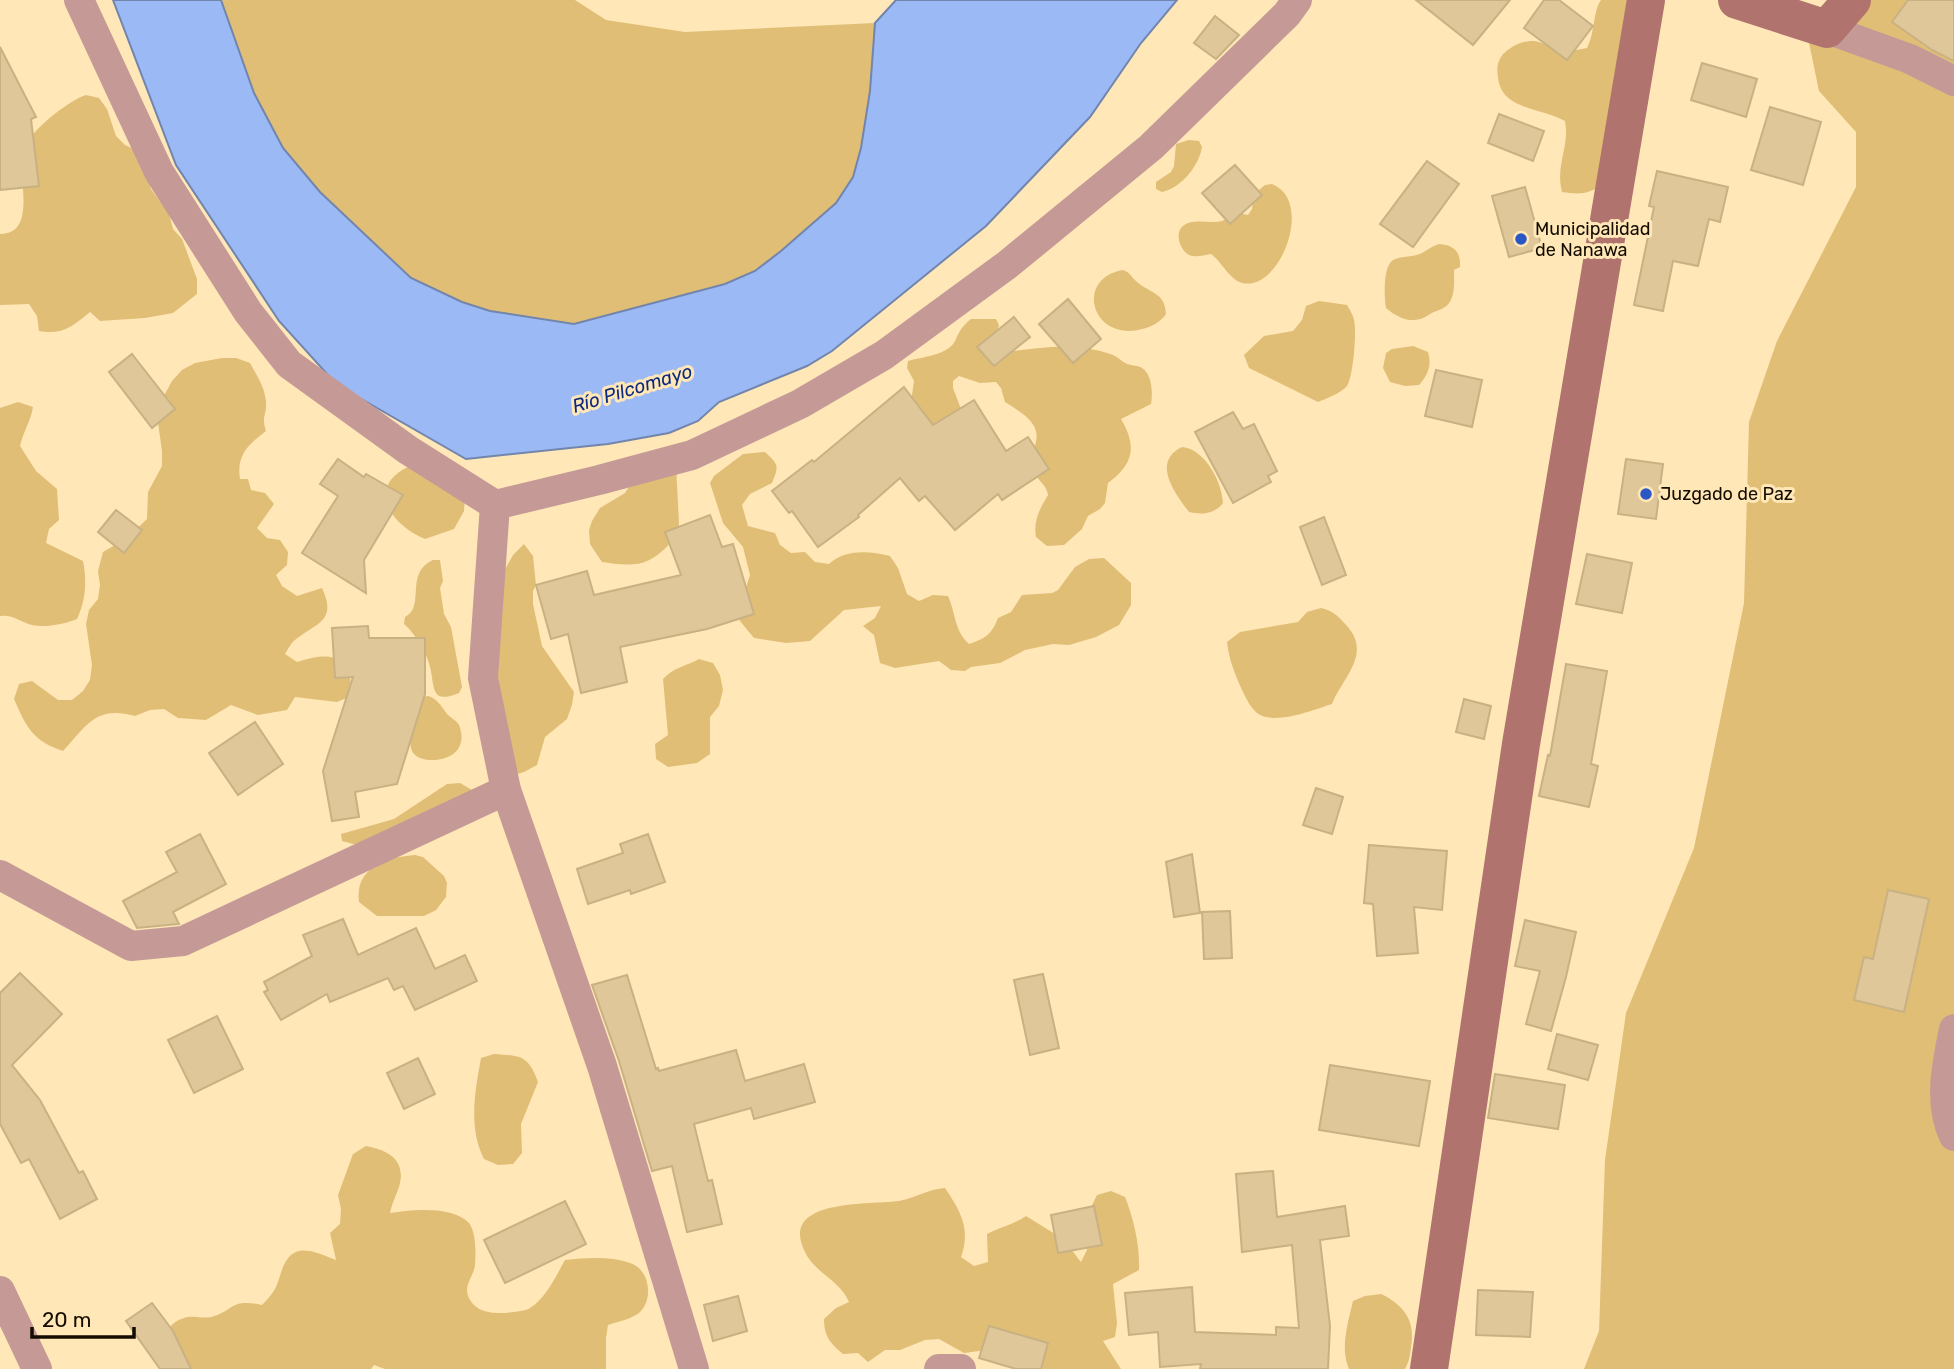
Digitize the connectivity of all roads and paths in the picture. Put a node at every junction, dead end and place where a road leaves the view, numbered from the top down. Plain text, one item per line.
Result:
1 (79, 0) edge
2 (1297, 0) edge
3 (1646, 0) edge
4 (1737, 0) edge
5 (1852, 0) edge
6 (1827, 29) junction
7 (1954, 81) edge
8 (495, 505) junction
9 (506, 790) junction
10 (0, 876) edge
11 (1954, 1029) edge
12 (1954, 1136) edge
13 (0, 1291) edge
14 (37, 1369) edge
15 (694, 1369) edge
16 (939, 1369) edge
17 (961, 1369) edge
18 (1429, 1369) edge

1 - 8 street
2 - 8 street
3 - 18 street
4 - 6 street
5 - 6 street
6 - 7 street
8 - 9 street
9 - 10 street
9 - 15 street
11 - 12 street
13 - 14 street
16 - 17 street

